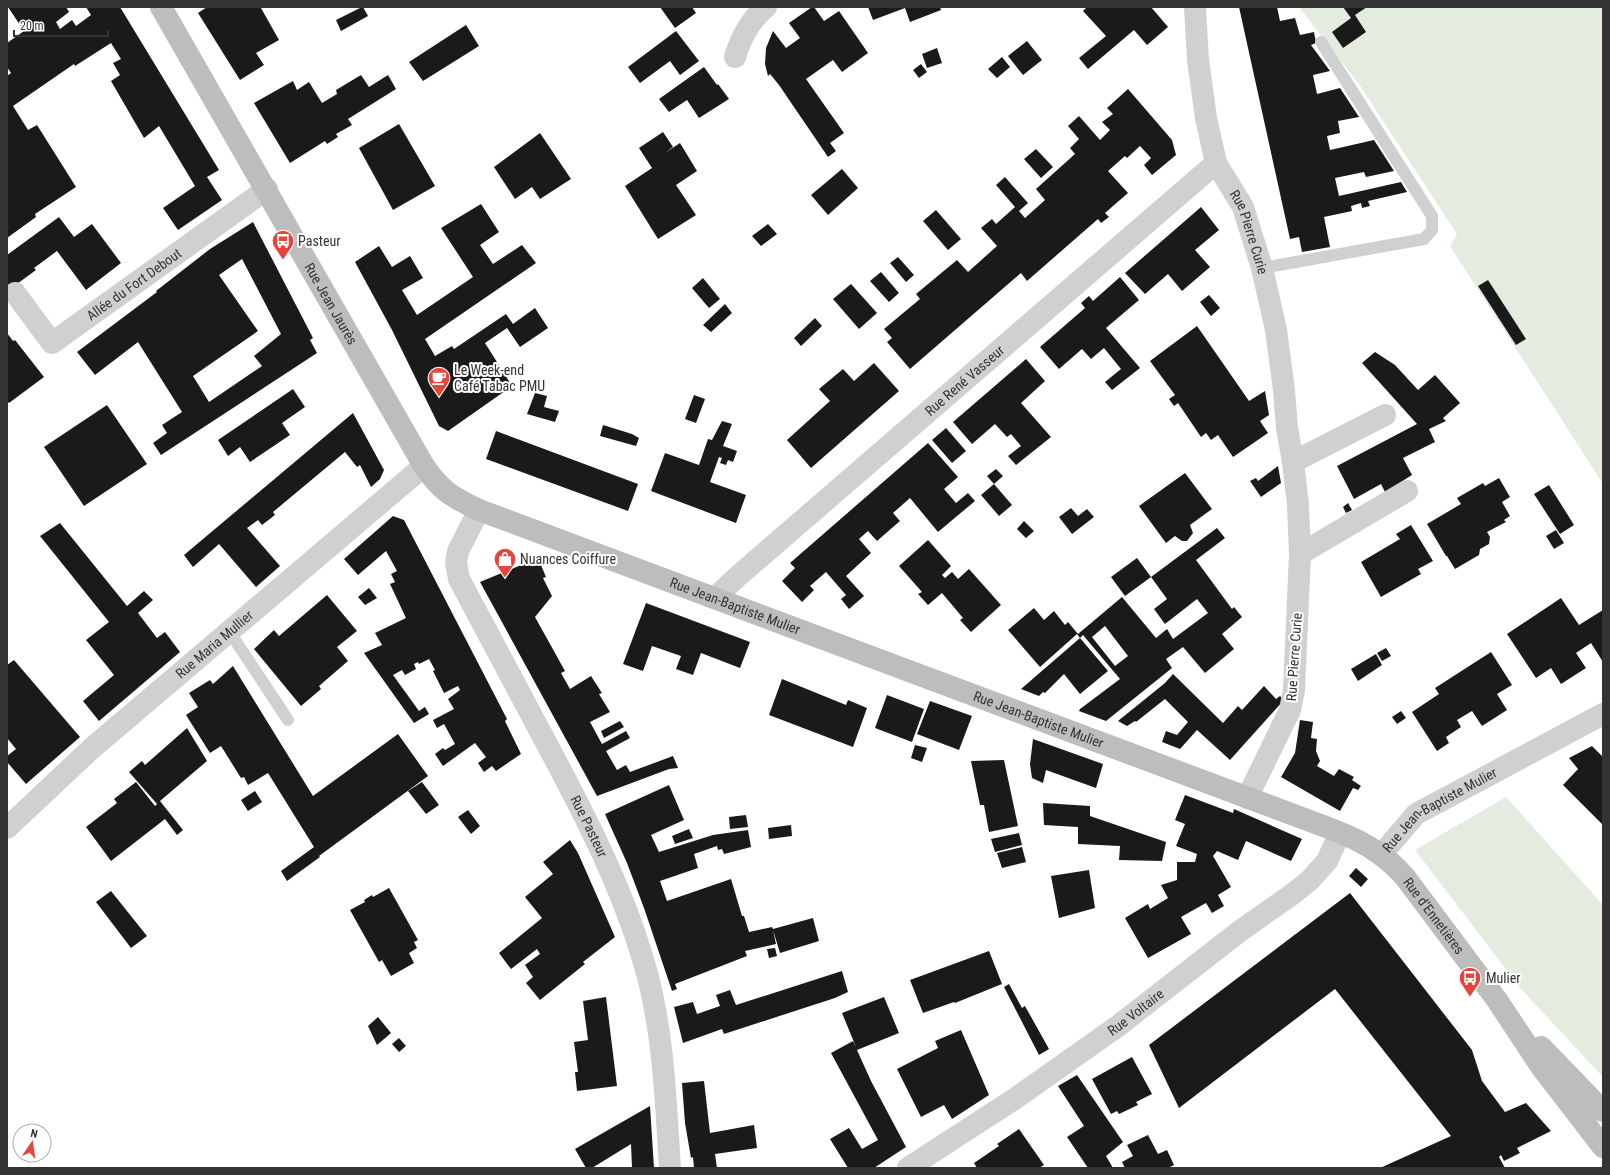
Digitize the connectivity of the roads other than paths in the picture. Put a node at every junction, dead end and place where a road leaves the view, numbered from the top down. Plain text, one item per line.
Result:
1 (161, 7) edge
2 (766, 7) edge
3 (1195, 7) edge
4 (1320, 42) dead end
5 (735, 57) dead end
6 (1216, 163) junction
7 (267, 189) junction
8 (1262, 268) junction
9 (15, 293) dead end
10 (1385, 415) dead end
11 (1293, 462) junction
12 (424, 466) junction
13 (1406, 491) dead end
14 (447, 493) joint
15 (479, 510) junction
16 (1300, 554) junction
17 (715, 598) junction
18 (229, 631) junction
19 (1603, 714) edge
20 (288, 720) dead end
21 (1247, 798) junction
22 (7, 828) edge
23 (1340, 833) junction
24 (1382, 854) junction
25 (1497, 1000) junction
26 (1603, 1111) edge
27 (1603, 1147) edge
28 (670, 1168) edge
29 (908, 1168) edge

1 - 7 main road, Rue Jean Jaurès
2 - 5 street
3 - 6 street, Rue Pierre Curie
4 - 8 lane
6 - 8 street, Rue Pierre Curie
6 - 17 street, Rue René Vasseur
7 - 9 street, Allée du Fort Debout
7 - 12 main road, Rue Jean Jaurès
8 - 11 street, Rue Pierre Curie
10 - 11 street
11 - 16 street, Rue Pierre Curie
12 - 14 main road, Rue Jean Jaurès
12 - 18 street, Rue Maria Mullier
13 - 16 street
14 - 15 main road, Rue Jean-Baptiste Mulier
15 - 17 main road, Rue Jean-Baptiste Mulier
15 - 28 street, Rue Pasteur
16 - 21 street, Rue Pierre Curie
17 - 21 main road, Rue Jean-Baptiste Mulier
18 - 20 lane
18 - 22 street, Rue Maria Mullier
19 - 24 street, Rue Jean-Baptiste Mulier
21 - 23 main road, Rue Jean-Baptiste Mulier
23 - 24 main road, Rue Jean-Baptiste Mulier
23 - 29 street, Rue Voltaire
24 - 25 main road, Rue d'Ennetières
25 - 26 main road, Rue d'Ennetières
25 - 27 main road, Rue d'Ennetières

